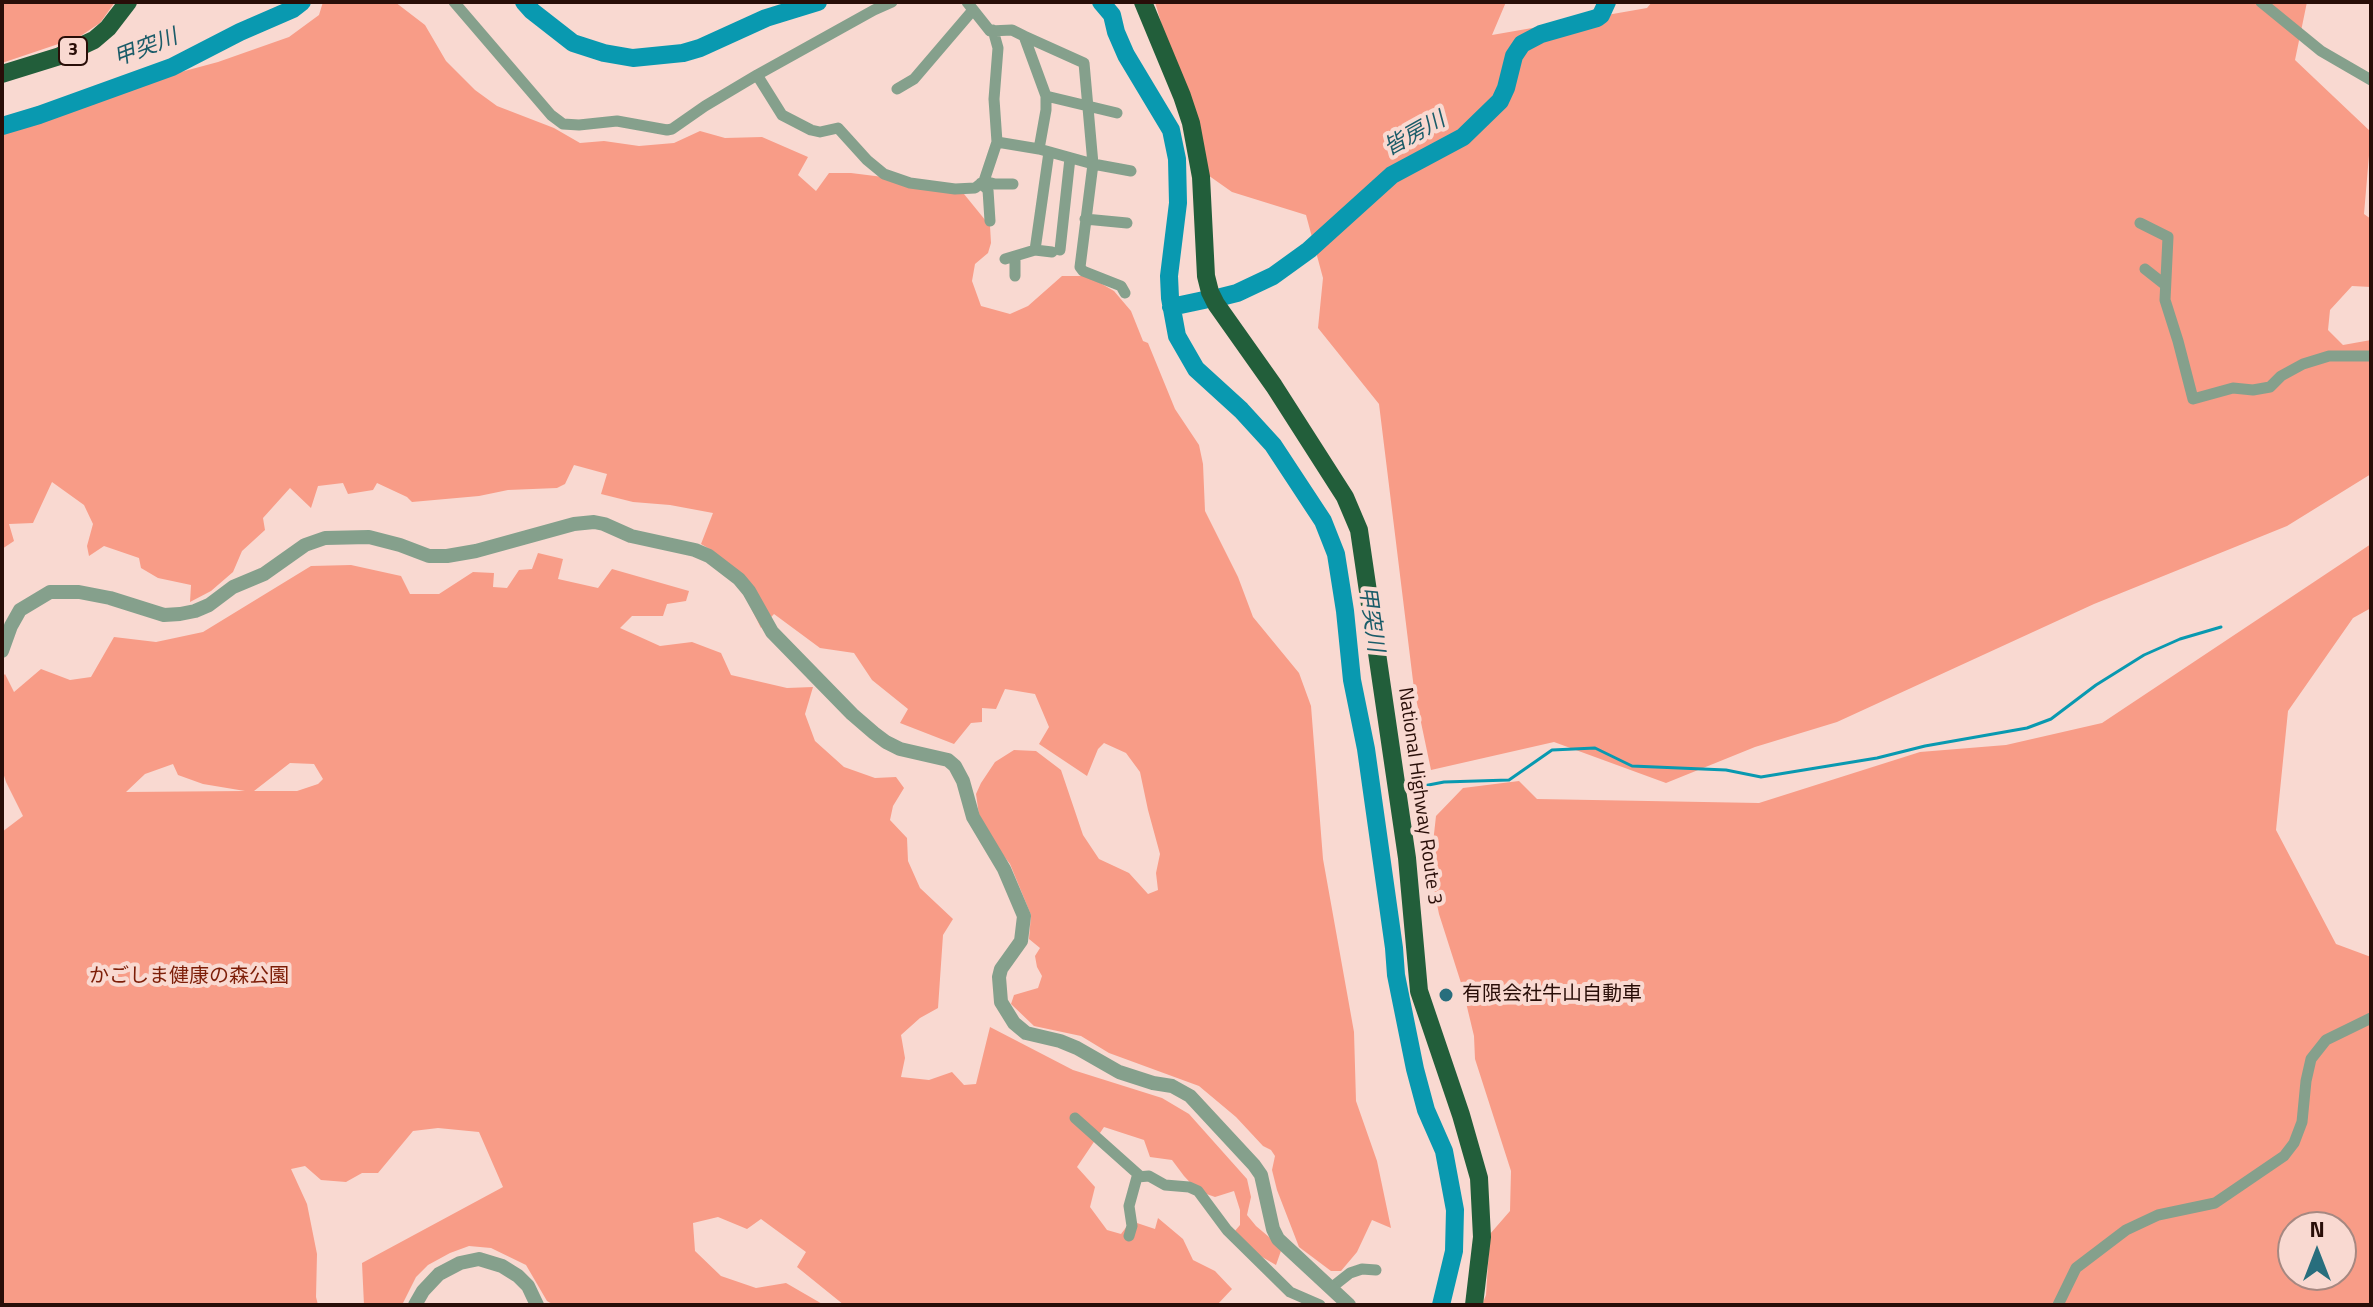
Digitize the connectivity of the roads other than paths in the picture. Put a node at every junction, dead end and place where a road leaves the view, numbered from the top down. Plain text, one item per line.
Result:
1 (128, 2) edge
2 (454, 2) edge
3 (892, 2) edge
4 (1143, 2) edge
5 (2261, 2) edge
6 (970, 6) edge
7 (993, 30) junction
8 (1024, 36) junction
9 (2, 74) edge
10 (757, 75) junction
11 (2371, 80) edge
12 (897, 89) dead end
13 (1046, 96) junction
14 (1088, 106) junction
15 (1117, 113) dead end
16 (997, 142) junction
17 (1044, 151) junction
18 (1070, 158) junction
19 (1093, 164) junction
20 (1131, 171) dead end
21 (982, 182) junction
22 (1013, 184) dead end
23 (1085, 219) junction
24 (990, 221) dead end
25 (1127, 223) dead end
26 (2140, 223) dead end
27 (1035, 250) junction
28 (2145, 269) dead end
29 (1015, 276) dead end
30 (2164, 284) junction
31 (1125, 293) dead end
32 (2371, 356) edge
33 (2, 651) edge
34 (2371, 1018) edge
35 (1075, 1118) dead end
36 (1140, 1176) junction
37 (1129, 1236) dead end
38 (1376, 1270) dead end
39 (1331, 1288) junction
40 (1346, 1304) edge
41 (415, 1305) edge
42 (537, 1305) edge
43 (1320, 1305) edge
44 (1474, 1305) edge
45 (2058, 1305) edge

1 - 9 highway, 3
2 - 10 street
3 - 10 street
4 - 44 highway, National Highway Route 3
5 - 11 street
6 - 7 street
6 - 12 street
7 - 8 street
7 - 16 street
8 - 13 street
8 - 14 street
10 - 21 street
13 - 14 street
13 - 17 street
14 - 15 street
14 - 19 street
16 - 17 street
16 - 21 street
17 - 18 street
17 - 27 street
18 - 19 street
18 - 27 street
19 - 20 street
19 - 23 street
21 - 22 street
21 - 24 street
23 - 25 street
23 - 31 street
26 - 30 street
27 - 29 street
28 - 30 street
30 - 32 street
33 - 39 street
34 - 45 street
35 - 36 street
36 - 37 street
36 - 43 street
38 - 39 street
39 - 40 street
41 - 42 street

